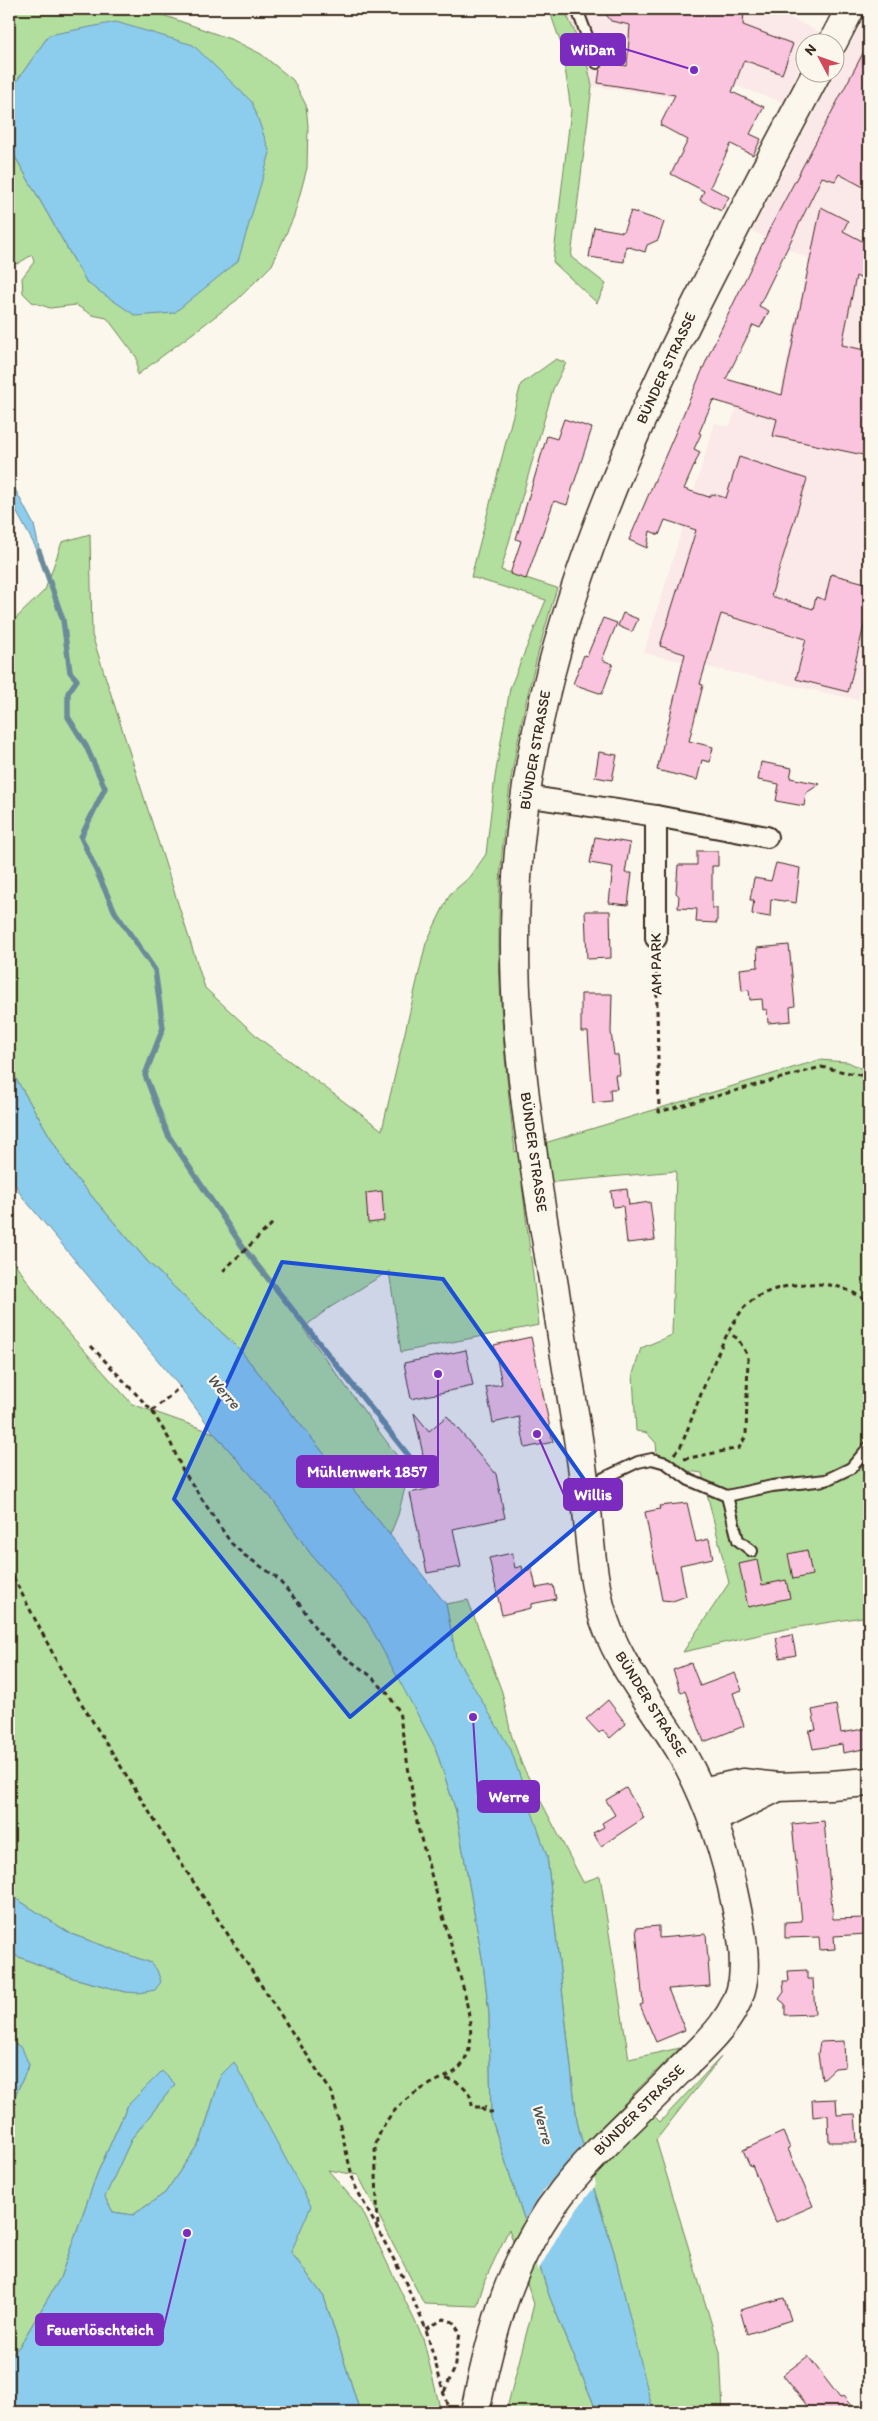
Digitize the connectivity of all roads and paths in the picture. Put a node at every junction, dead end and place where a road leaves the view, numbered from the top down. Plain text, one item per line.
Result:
1 (577, 9) edge
2 (850, 9) edge
3 (838, 32) edge
4 (598, 63) dead end
5 (800, 82) edge
6 (525, 796) junction
7 (656, 816) junction
8 (767, 837) dead end
9 (656, 938) joint
10 (869, 1077) edge
11 (273, 1223) dead end
12 (223, 1271) dead end
13 (869, 1303) edge
14 (729, 1333) junction
15 (91, 1346) dead end
16 (180, 1387) dead end
17 (152, 1411) junction
18 (869, 1447) edge
19 (666, 1463) junction
20 (585, 1486) junction
21 (727, 1496) junction
22 (752, 1551) dead end
23 (9, 1569) edge
24 (869, 1782) edge
25 (778, 1787) junction
26 (702, 1792) junction
27 (713, 1819) junction
28 (446, 2079) junction
29 (493, 2112) dead end
30 (378, 2228) junction
31 (426, 2329) junction
32 (443, 2393) junction
33 (449, 2412) edge
34 (475, 2412) edge

1 - 4 lane
2 - 3 main road
5 - 6 main road, BÜNDER STRASSE
6 - 7 street
6 - 20 main road, BÜNDER STRASSE
7 - 8 street
7 - 9 street, AM PARK
9 - 10 path, AM PARK
11 - 12 path
13 - 14 path
14 - 19 path
14 - 19 path
15 - 17 path
16 - 17 path
17 - 28 path
18 - 21 lane
19 - 20 lane
19 - 21 lane
20 - 26 main road, BÜNDER STRASSE
21 - 22 lane
23 - 30 path
24 - 25 main road
25 - 26 main road
25 - 27 main road
26 - 27 main road, BÜNDER STRASSE
27 - 34 main road, BÜNDER STRASSE
28 - 29 path
28 - 30 path
30 - 31 path
31 - 32 path
31 - 32 path
32 - 33 path

